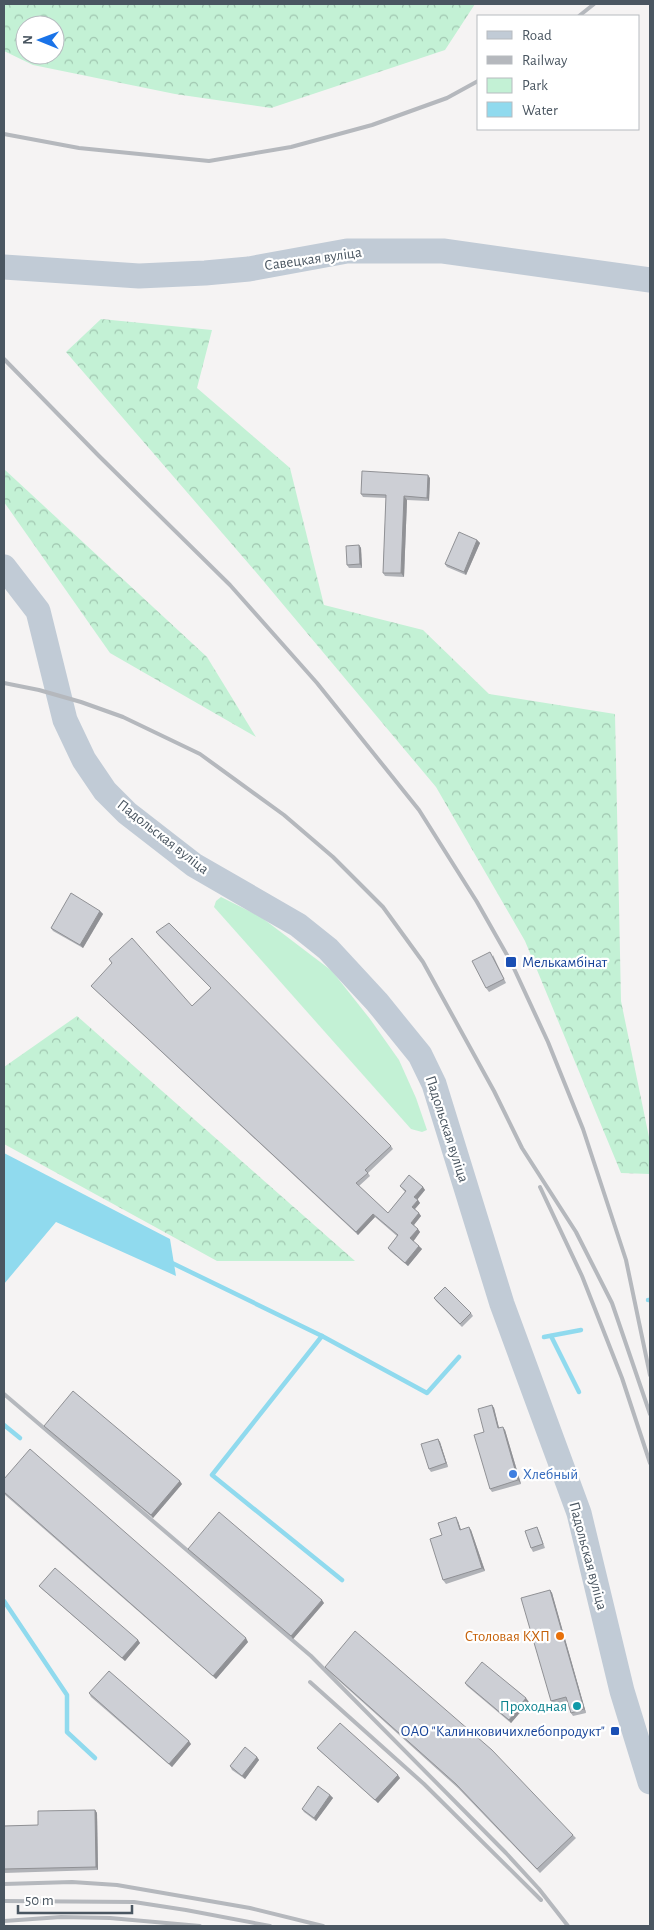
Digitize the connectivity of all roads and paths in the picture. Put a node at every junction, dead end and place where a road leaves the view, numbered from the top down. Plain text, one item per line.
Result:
1 (4, 268) edge
2 (650, 280) edge
3 (4, 567) edge
4 (650, 1782) edge

1 - 2 main road, Савецкая вуліца
3 - 4 main road, Падольская вуліца

